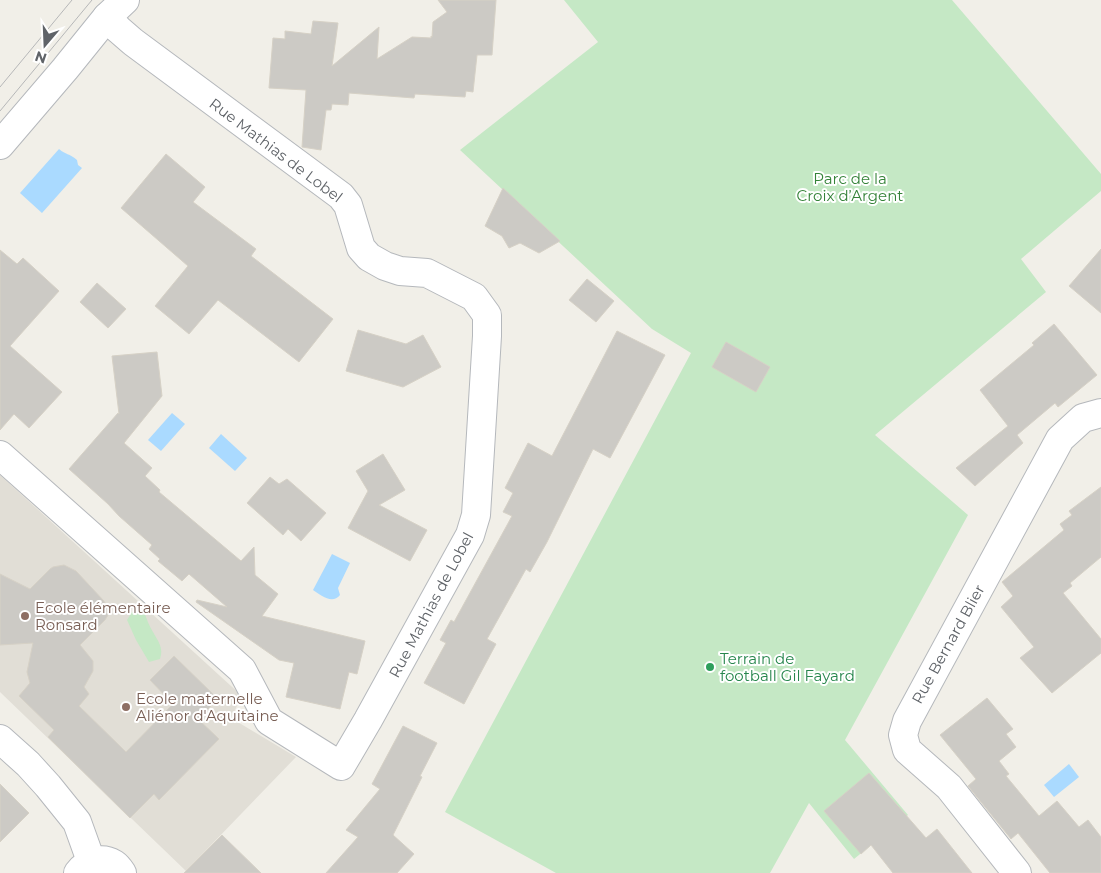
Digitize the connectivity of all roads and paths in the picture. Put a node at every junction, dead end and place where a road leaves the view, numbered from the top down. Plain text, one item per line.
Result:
1 (116, 8) edge
2 (0, 145) edge
3 (1101, 412) edge
4 (0, 455) edge
5 (0, 739) edge
6 (85, 867) edge
7 (122, 873) edge
8 (1017, 873) edge

1 - 2 street
1 - 4 street, Rue Mathias de Lobel
3 - 8 street, Rue Bernard Blier
5 - 6 street
6 - 7 street

